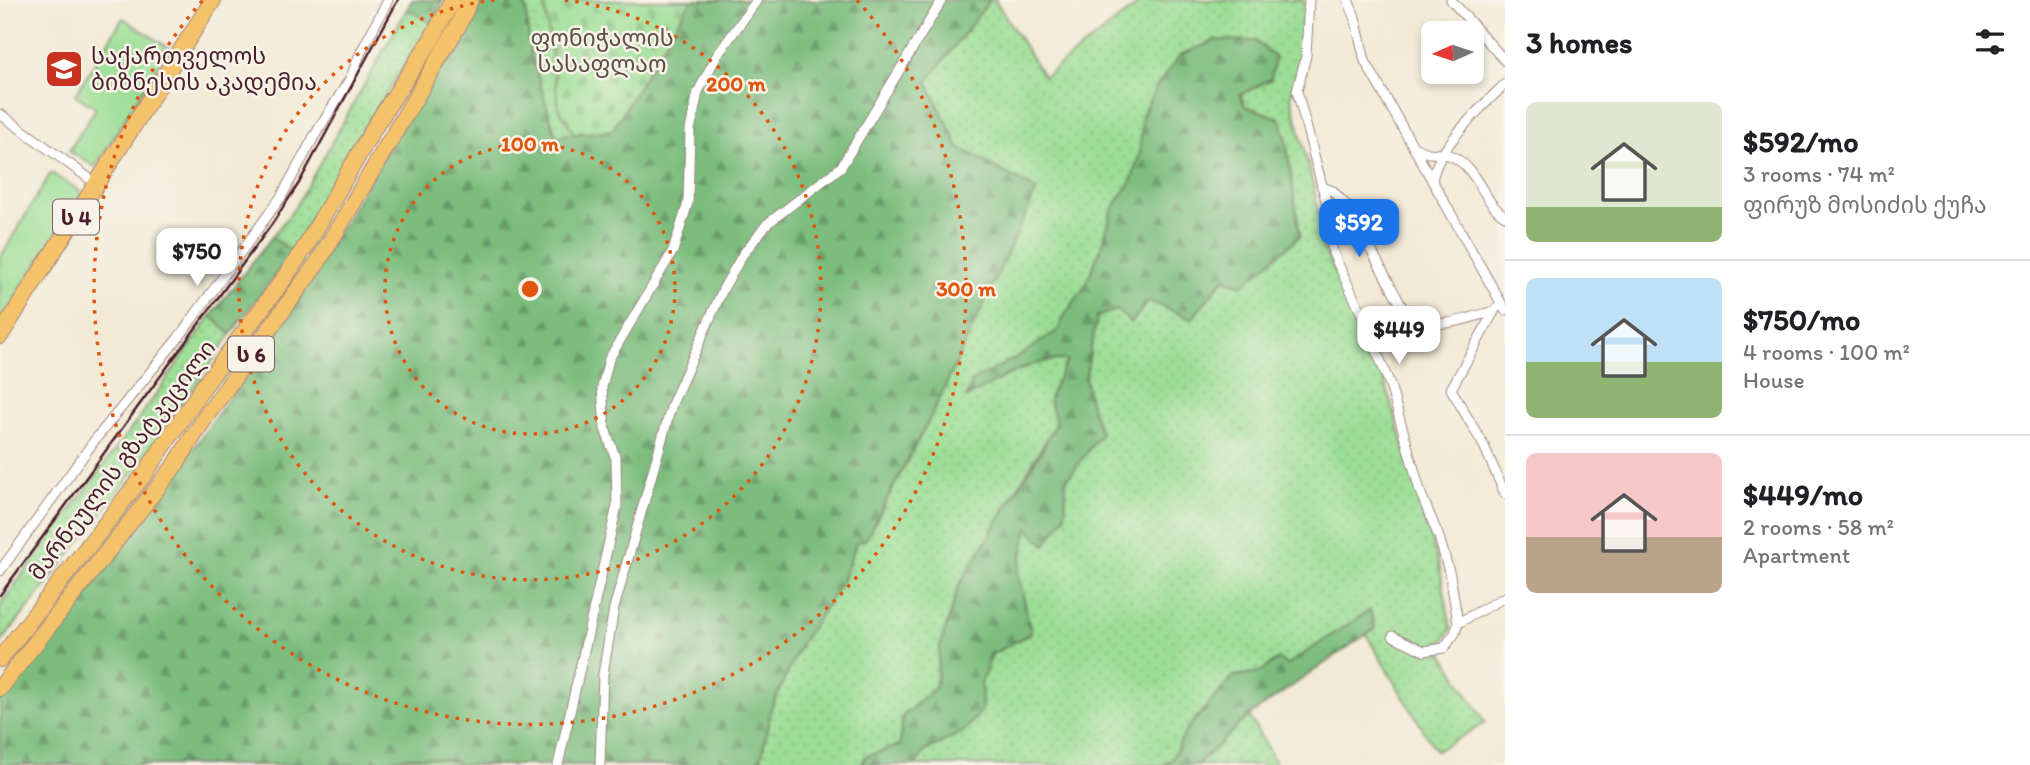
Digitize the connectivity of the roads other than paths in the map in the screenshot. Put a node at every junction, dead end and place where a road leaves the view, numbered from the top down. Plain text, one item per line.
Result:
1 (213, 0) edge
2 (388, 0) edge
3 (453, 0) edge
4 (470, 0) edge
5 (757, 0) edge
6 (942, 0) edge
7 (1309, 0) edge
8 (1348, 0) edge
9 (1451, 0) edge
10 (1505, 61) edge
11 (1505, 84) edge
12 (3, 116) edge
13 (0, 129) edge
14 (1413, 147) junction
15 (1441, 154) junction
16 (1432, 181) junction
17 (97, 184) junction
18 (1322, 187) junction
19 (1505, 216) edge
20 (1503, 304) edge
21 (1494, 311) junction
22 (0, 336) edge
23 (1505, 494) edge
24 (0, 571) edge
25 (1505, 597) edge
26 (1458, 624) junction
27 (1393, 636) dead end
28 (0, 659) edge
29 (0, 688) edge
30 (558, 765) edge
31 (600, 765) edge

1 - 17 highway, ს 4
2 - 24 street
3 - 28 highway, მარნეულის გზატკეცილი / ს 6
4 - 29 highway, მარნეულის გზატკეცილი / ს 6
5 - 30 street
6 - 31 street
7 - 18 street
8 - 14 street
9 - 10 street
11 - 15 street
12 - 13 street
12 - 17 street
14 - 15 street
14 - 16 street
15 - 16 street
15 - 19 street
16 - 20 street
17 - 22 highway, ს 4
18 - 21 street
18 - 26 street
20 - 21 street
21 - 23 street
25 - 26 street
26 - 27 street

